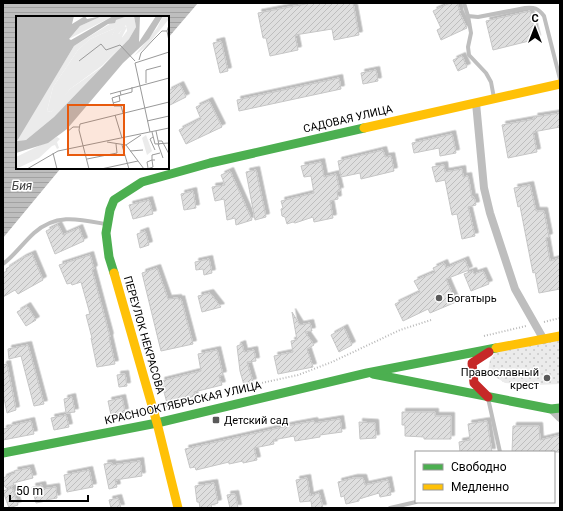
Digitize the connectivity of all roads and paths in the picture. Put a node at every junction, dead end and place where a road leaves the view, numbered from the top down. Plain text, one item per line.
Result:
1 (464, 3) edge
2 (468, 16) junction
3 (560, 79) edge
4 (560, 84) edge
5 (494, 99) junction
6 (476, 103) junction
7 (142, 182) joint
8 (107, 224) junction
9 (3, 264) edge
10 (560, 318) edge
11 (431, 320) dead end
12 (535, 324) junction
13 (484, 336) dead end
14 (560, 336) edge
15 (544, 340) junction
16 (493, 349) junction
17 (367, 373) junction
18 (488, 397) junction
19 (556, 409) edge
20 (153, 410) junction
21 (560, 418) edge
22 (112, 420) dead end
23 (157, 423) junction
24 (500, 451) edge
25 (3, 453) edge
26 (415, 502) edge
27 (178, 508) edge
28 (390, 508) edge

1 - 2 lane
2 - 3 lane
2 - 5 lane
4 - 5 main road, САДОВАЯ УЛИЦА
5 - 6 main road, САДОВАЯ УЛИЦА
6 - 7 main road, САДОВАЯ УЛИЦА
6 - 12 street
7 - 8 main road, ПЕРЕУЛОК НЕКРАСОВА
8 - 9 lane
8 - 20 main road, ПЕРЕУЛОК НЕКРАСОВА
10 - 12 path
11 - 20 path
12 - 13 path
12 - 15 street
14 - 15 main road, КРАСНООКТЯБРЬСКАЯ УЛИЦА
15 - 16 main road, КРАСНООКТЯБРЬСКАЯ УЛИЦА
16 - 17 main road, КРАСНООКТЯБРЬСКАЯ УЛИЦА
16 - 18 main road
17 - 18 main road, КРАСНООКТЯБРЬСКАЯ УЛИЦА
17 - 23 main road, КРАСНООКТЯБРЬСКАЯ УЛИЦА
18 - 19 main road, КРАСНООКТЯБРЬСКАЯ УЛИЦА
18 - 24 lane
19 - 21 street
20 - 22 path
20 - 23 main road, ПЕРЕУЛОК НЕКРАСОВА
23 - 25 main road, КРАСНООКТЯБРЬСКАЯ УЛИЦА
23 - 27 main road, ПЕРЕУЛОК НЕКРАСОВА
26 - 28 lane

